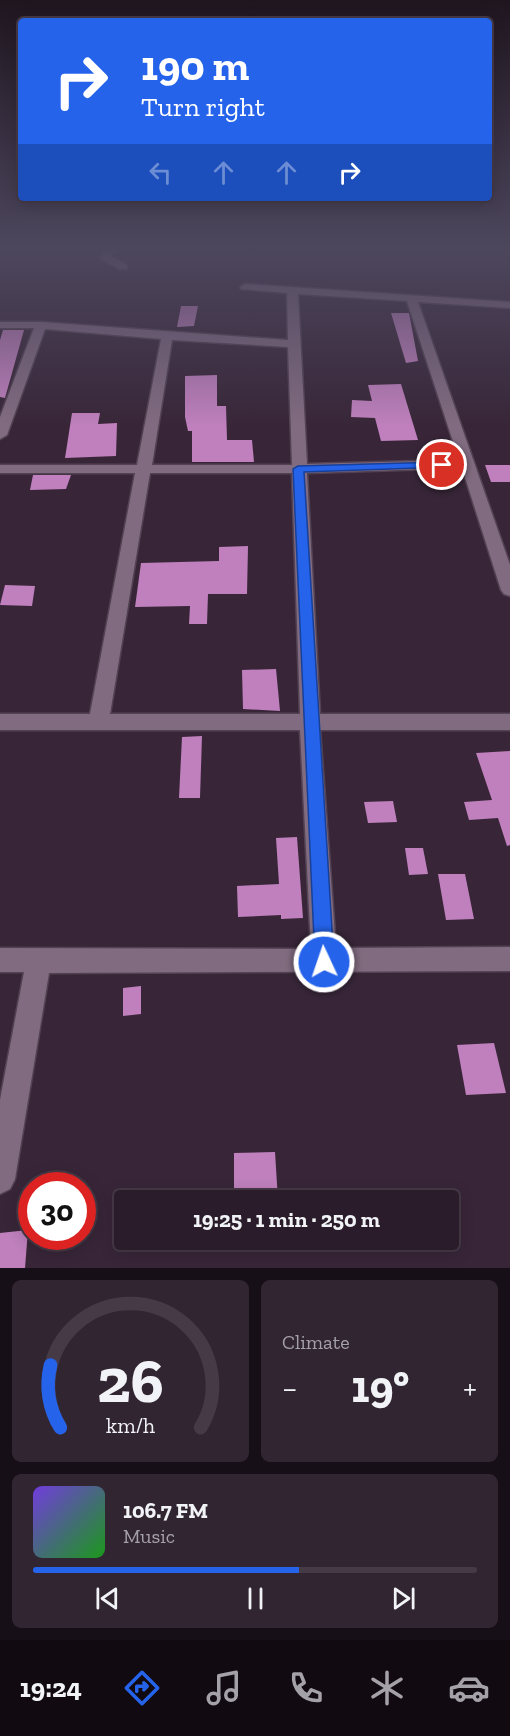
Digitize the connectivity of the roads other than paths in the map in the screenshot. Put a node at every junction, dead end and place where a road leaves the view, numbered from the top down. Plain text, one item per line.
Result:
1 (293, 308) edge
2 (415, 308) edge
3 (0, 325) edge
4 (41, 325) junction
5 (167, 336) junction
6 (294, 344) junction
7 (0, 435) edge
8 (466, 464) junction
9 (143, 468) junction
10 (0, 469) edge
11 (298, 469) junction
12 (510, 590) edge
13 (99, 721) junction
14 (0, 722) edge
15 (310, 722) junction
16 (510, 722) edge
17 (510, 959) edge
18 (0, 960) edge
19 (38, 962) junction
20 (324, 962) junction
21 (0, 1179) edge

1 - 6 street
2 - 8 street
3 - 4 street
4 - 5 street
4 - 7 street
5 - 6 street
5 - 9 street
6 - 11 street
8 - 11 street
8 - 12 street
9 - 10 street
9 - 11 street
9 - 13 street
11 - 15 street
13 - 14 street
13 - 15 street
15 - 16 street
15 - 20 street
17 - 20 street
18 - 19 street
19 - 20 street
19 - 21 street

